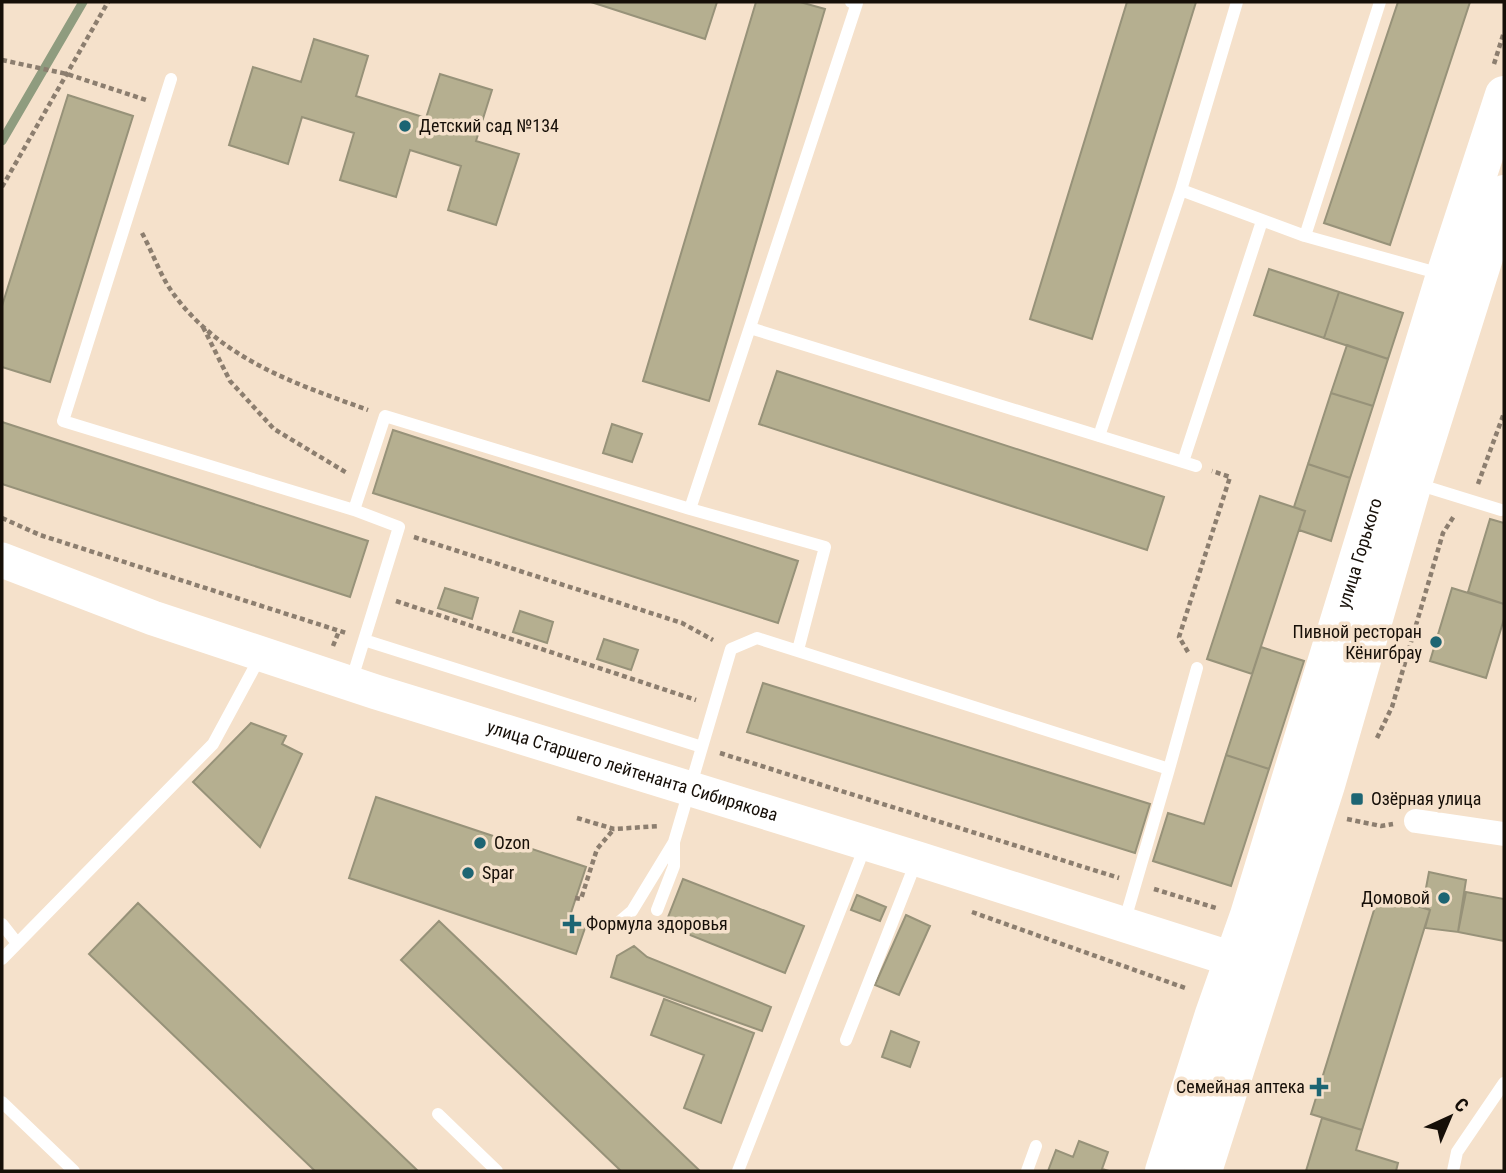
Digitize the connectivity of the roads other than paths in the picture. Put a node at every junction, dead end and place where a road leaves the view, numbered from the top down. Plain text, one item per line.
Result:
1 (852, 2) edge
2 (1237, 2) edge
3 (1380, 2) edge
4 (171, 79) dead end
5 (1504, 95) edge
6 (1181, 190) junction
7 (1504, 194) edge
8 (1262, 220) junction
9 (1305, 236) junction
10 (1495, 250) edge
11 (1445, 275) junction
12 (750, 328) junction
13 (1099, 436) junction
14 (1183, 462) junction
15 (1196, 466) road end
16 (1413, 483) junction
17 (690, 509) junction
18 (354, 510) junction
19 (1501, 510) dead end
20 (2, 559) edge
21 (364, 640) junction
22 (798, 650) junction
23 (261, 654) junction
24 (1197, 668) road end
25 (351, 684) junction
26 (702, 747) junction
27 (1169, 769) junction
28 (686, 803) junction
29 (1416, 821) road end
30 (1504, 834) edge
31 (674, 842) junction
32 (866, 844) junction
33 (918, 859) junction
34 (657, 910) dead end
35 (619, 922) dead end
36 (1124, 923) junction
37 (2, 924) edge
38 (17, 943) junction
39 (2, 959) edge
40 (1250, 965) junction
41 (846, 1040) dead end
42 (1504, 1083) edge
43 (2, 1102) edge
44 (438, 1114) dead end
45 (1036, 1146) dead end
46 (74, 1171) edge
47 (497, 1171) edge
48 (738, 1171) edge
49 (1027, 1171) edge
50 (1164, 1171) edge
51 (1203, 1171) edge
52 (1453, 1171) edge

1 - 12 lane
2 - 6 lane
3 - 9 lane
4 - 18 lane
5 - 11 main road, улица Горького
6 - 8 lane
6 - 13 lane
7 - 10 main road, улица Горького
8 - 9 lane
8 - 14 lane
9 - 11 lane
10 - 16 main road, улица Горького
11 - 40 main road, улица Горького
12 - 13 lane
12 - 17 lane
13 - 14 lane
14 - 15 lane
16 - 19 lane
16 - 40 main road, улица Горького
17 - 18 lane
17 - 22 lane
18 - 21 lane
20 - 23 main road, улица Старшего лейтенанта Сибирякова
21 - 25 lane
21 - 26 lane
22 - 26 lane
22 - 27 lane
23 - 25 main road, улица Старшего лейтенанта Сибирякова
23 - 38 lane
24 - 27 lane
25 - 28 main road, улица Старшего лейтенанта Сибирякова
26 - 28 lane
27 - 36 lane
28 - 31 lane
28 - 32 main road, улица Старшего лейтенанта Сибирякова
29 - 30 street
31 - 34 lane
31 - 35 lane
32 - 33 main road, улица Старшего лейтенанта Сибирякова
32 - 48 lane
33 - 36 main road, улица Старшего лейтенанта Сибирякова
33 - 41 lane
36 - 40 main road, улица Старшего лейтенанта Сибирякова
37 - 38 lane
38 - 39 lane
40 - 50 main road, улица Горького
40 - 51 main road, улица Горького
42 - 52 lane
43 - 46 lane
44 - 47 lane
45 - 49 lane

